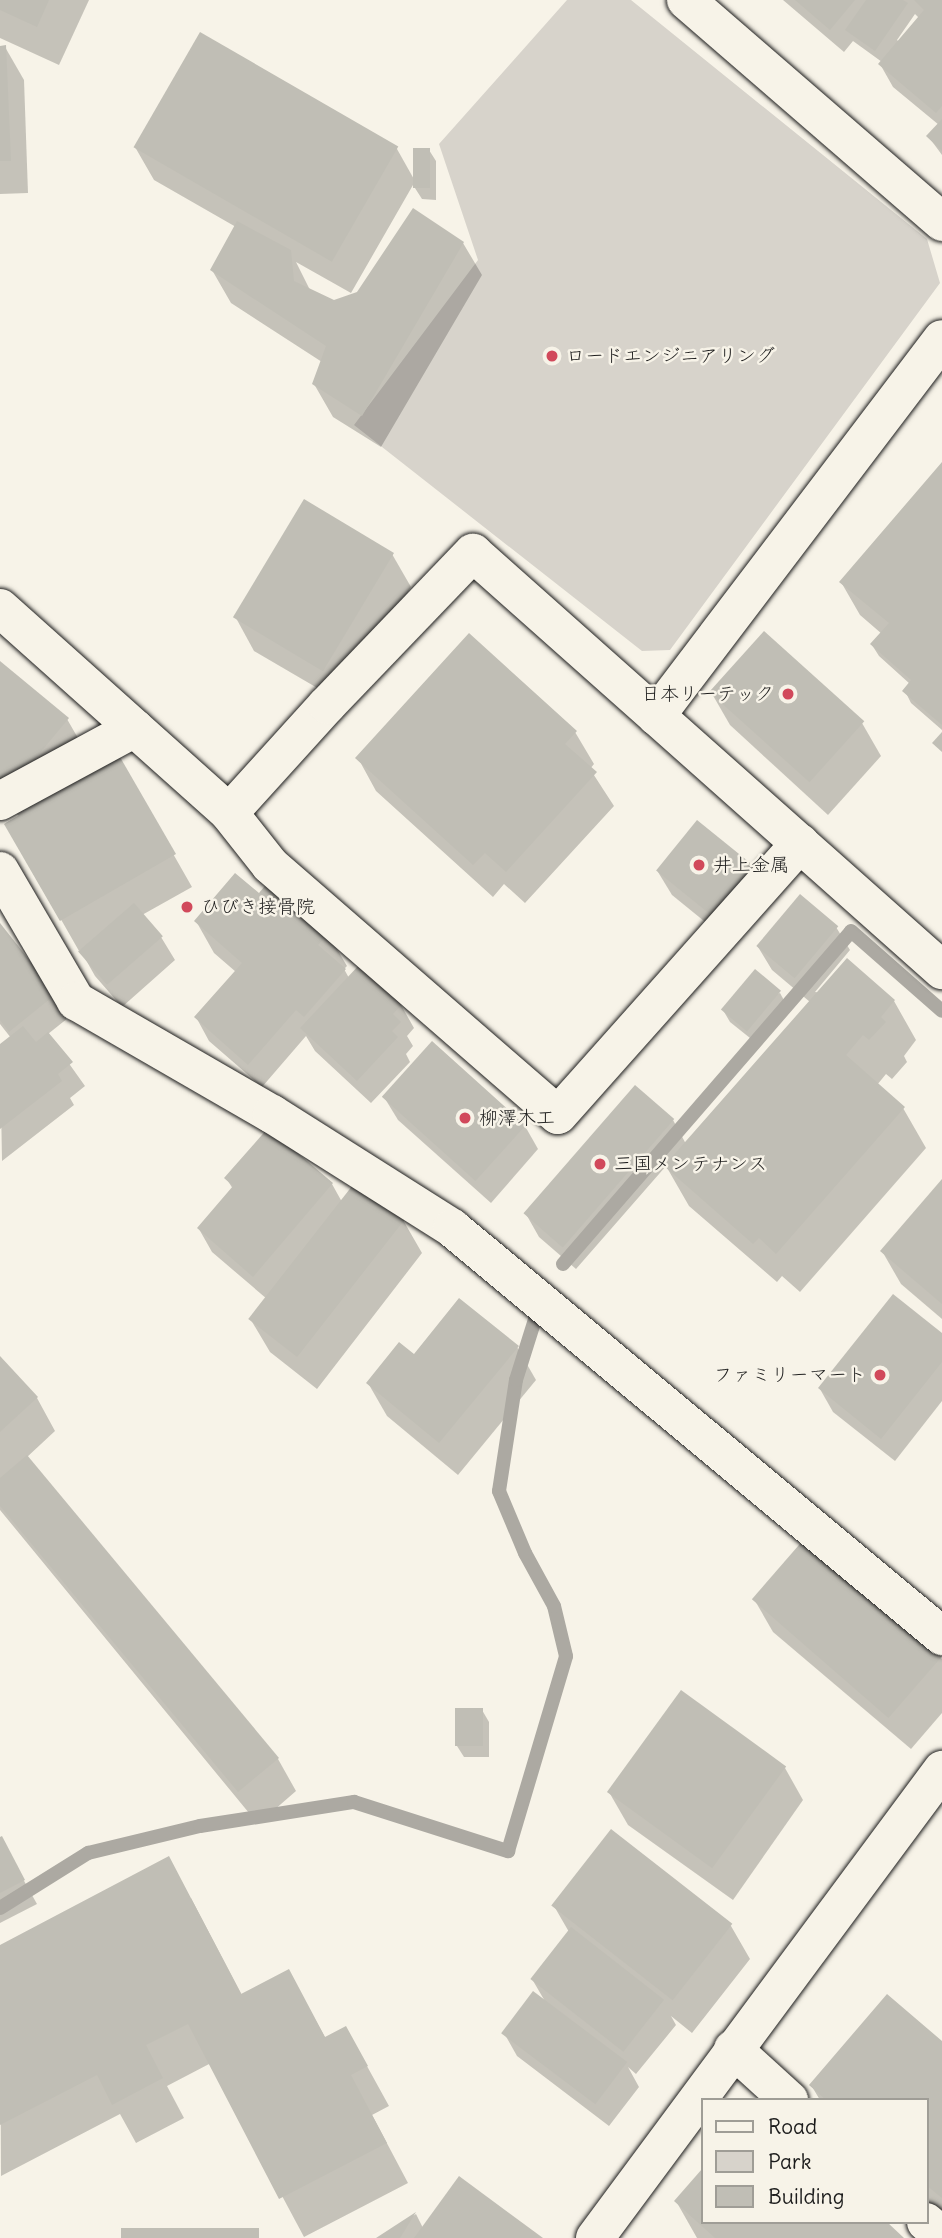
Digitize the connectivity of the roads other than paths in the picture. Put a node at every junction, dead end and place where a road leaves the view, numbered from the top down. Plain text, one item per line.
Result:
1 (686, 0) edge
2 (942, 222) edge
3 (942, 339) edge
4 (0, 608) edge
5 (656, 716) junction
6 (135, 728) junction
7 (0, 801) edge
8 (229, 813) junction
9 (800, 843) junction
10 (0, 871) edge
11 (942, 970) edge
12 (942, 1636) edge
13 (942, 1770) edge
14 (733, 2049) junction
15 (787, 2098) edge
16 (928, 2224) edge
17 (942, 2236) edge
18 (595, 2238) edge

1 - 2 street
3 - 5 street
4 - 6 street
5 - 8 street
5 - 9 street
6 - 7 street
6 - 8 street
8 - 9 street
9 - 11 street
10 - 12 street
13 - 14 street
14 - 15 street
14 - 18 street
16 - 17 street

